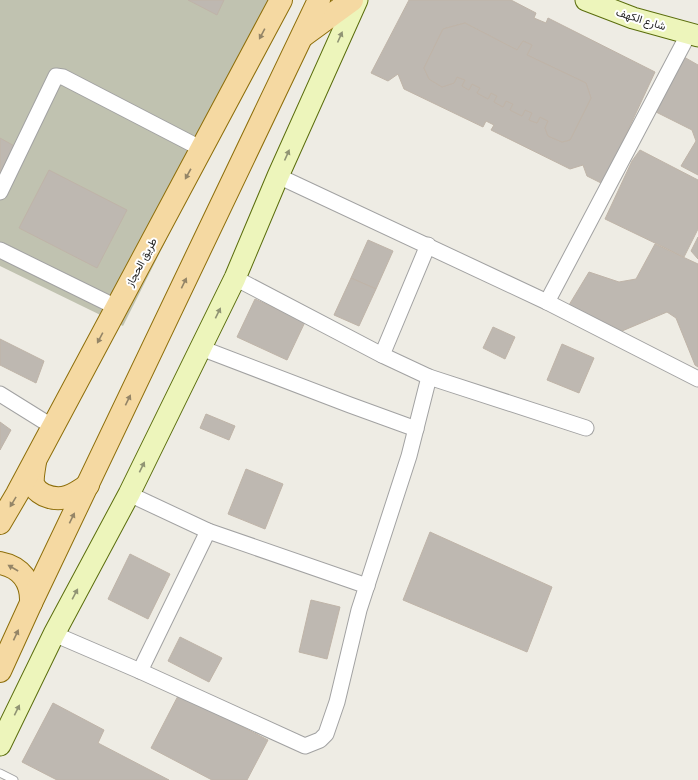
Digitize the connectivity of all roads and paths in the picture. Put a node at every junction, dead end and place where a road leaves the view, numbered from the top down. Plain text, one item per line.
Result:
1 (281, 0) edge
2 (319, 0) edge
3 (352, 0) edge
4 (357, 0) edge
5 (586, 0) edge
6 (694, 34) edge
7 (302, 37) junction
8 (202, 149) junction
9 (278, 176) junction
10 (0, 192) edge
11 (428, 245) junction
12 (0, 250) edge
13 (235, 278) junction
14 (547, 302) junction
15 (116, 307) junction
16 (201, 348) junction
17 (382, 355) junction
18 (429, 377) junction
19 (698, 379) edge
20 (0, 394) edge
21 (53, 427) junction
22 (586, 428) dead end
23 (416, 429) junction
24 (36, 459) junction
25 (88, 485) junction
26 (129, 494) junction
27 (0, 523) edge
28 (208, 531) junction
29 (0, 563) edge
30 (366, 586) junction
31 (31, 603) junction
32 (54, 634) junction
33 (0, 671) edge
34 (140, 671) junction
35 (0, 745) edge
36 (0, 773) edge
37 (14, 780) edge

1 -> 8 main road, طريق الحجاز
2 - 7 main road
3 - 7 main road
9 -> 4 main road
5 - 6 main road, شارع الكهف
6 - 14 street
25 -> 7 main road
8 - 10 street
8 -> 15 main road, طريق الحجاز
9 - 11 street
9 - 13 main road
11 - 14 street
11 - 17 street
12 - 15 street
16 -> 13 main road
13 - 17 street
14 - 19 street
15 -> 21 main road, طريق الحجاز
16 - 23 street
26 -> 16 main road
17 - 18 street
18 - 22 street
18 - 23 street
20 - 21 street
21 - 24 main road, طريق الحجاز
23 - 30 street
24 - 25 main road
24 -> 27 main road, طريق الحجاز
31 -> 25 main road
26 - 28 street
32 -> 26 main road
28 - 30 street
28 - 34 street
31 -> 29 main road
30 - 34 street
33 -> 31 main road
32 - 34 street
35 -> 32 main road
36 - 37 lane

